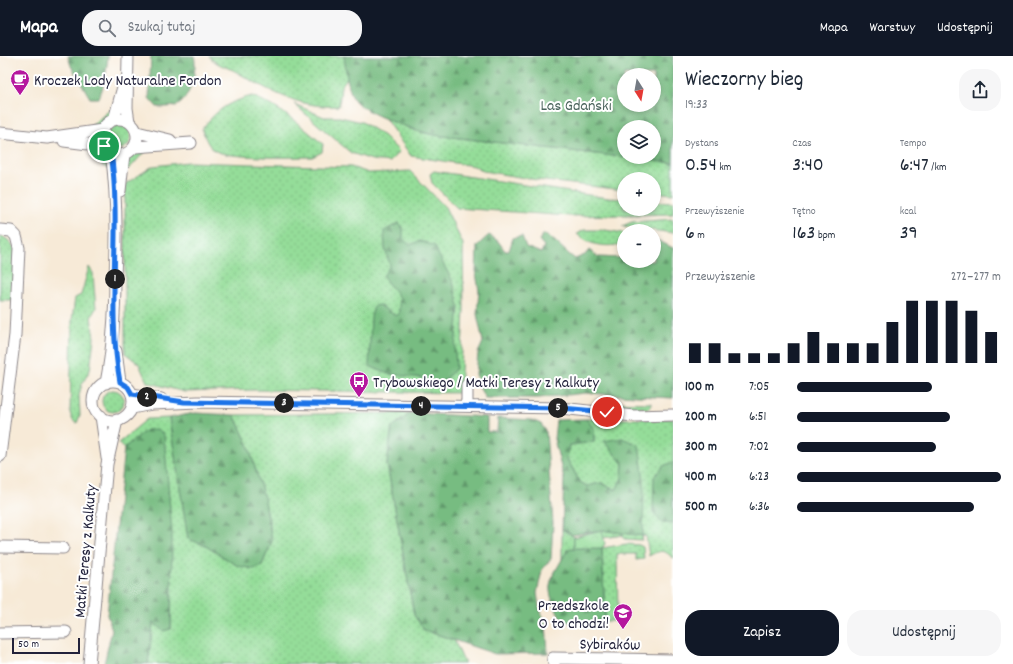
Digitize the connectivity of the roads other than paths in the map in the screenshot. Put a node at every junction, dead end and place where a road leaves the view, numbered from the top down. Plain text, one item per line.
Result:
1 (128, 56) edge
2 (128, 71) junction
3 (114, 120) junction
4 (129, 122) junction
5 (103, 130) junction
6 (136, 132) junction
7 (0, 133) edge
8 (47, 138) junction
9 (135, 146) junction
10 (107, 149) junction
11 (124, 154) junction
12 (116, 211) junction
13 (0, 230) edge
14 (114, 336) junction
15 (120, 382) junction
16 (106, 383) junction
17 (466, 385) dead end
18 (132, 394) junction
19 (184, 402) junction
20 (467, 406) junction
21 (132, 408) junction
22 (673, 415) edge
23 (101, 416) junction
24 (118, 420) junction
25 (0, 456) edge
26 (108, 464) junction
27 (0, 547) edge
28 (63, 548) dead end
29 (66, 632) dead end
30 (0, 633) edge
31 (673, 660) edge
32 (89, 664) edge
33 (554, 664) edge

1 - 2 street
2 - 3 street
2 - 4 street
3 - 4 street
3 - 5 street
4 - 6 street
5 - 8 street
5 - 10 street
6 - 9 street
6 - 9 street
7 - 8 street
8 - 10 street
9 - 11 street
10 - 11 street
10 - 12 street
11 - 12 street
12 - 14 street
13 - 25 street
14 - 15 street
14 - 16 street
15 - 16 street
15 - 18 street
16 - 23 street
17 - 20 street
18 - 19 street
18 - 21 street
19 - 20 street
19 - 21 street
20 - 22 street
21 - 24 street
23 - 24 street
23 - 26 street, Matki Teresy z Kalkuty
24 - 26 street, Matki Teresy z Kalkuty
26 - 32 street, Matki Teresy z Kalkuty
27 - 28 street
29 - 30 street
31 - 33 street, Sybiraków

